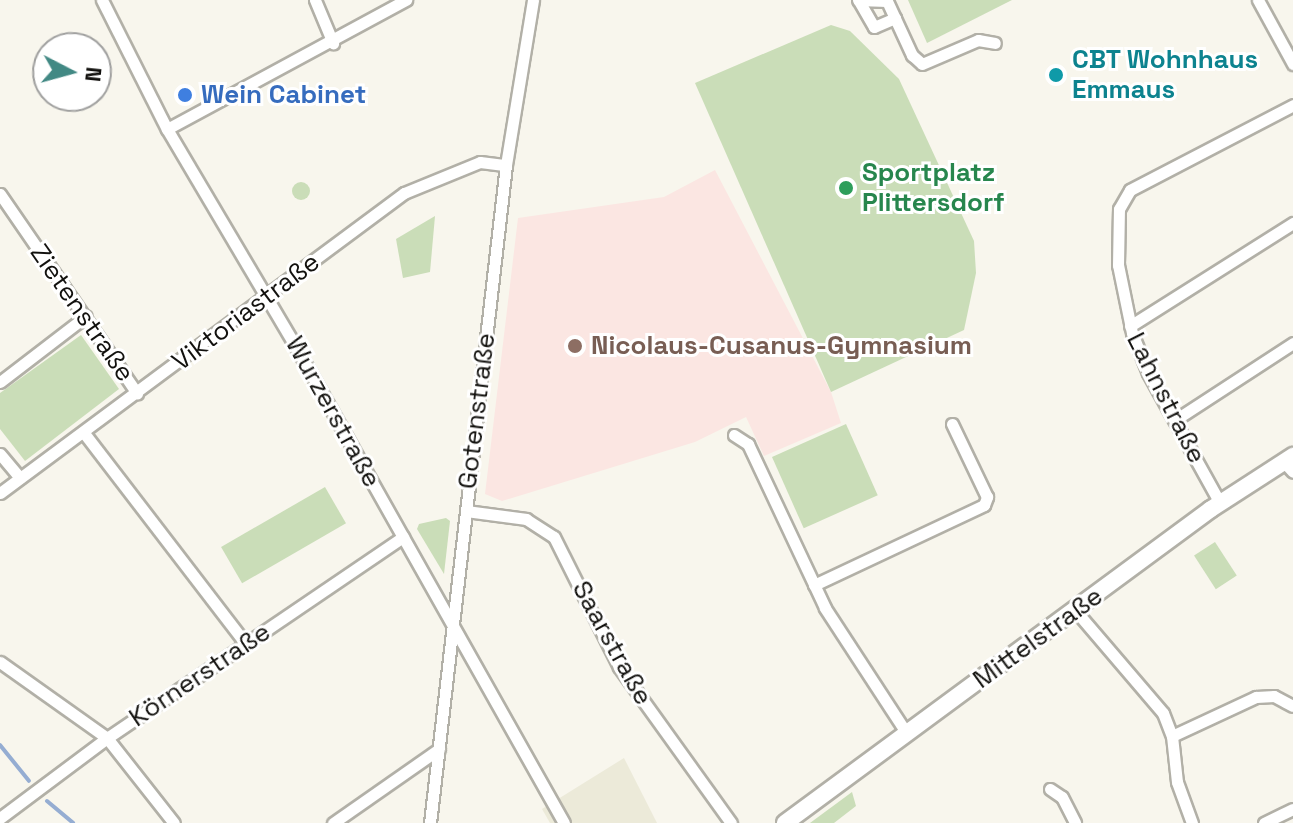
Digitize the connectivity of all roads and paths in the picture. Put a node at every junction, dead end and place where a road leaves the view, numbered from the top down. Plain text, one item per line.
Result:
1 (102, 0) edge
2 (315, 0) edge
3 (406, 0) edge
4 (533, 0) edge
5 (859, 0) edge
6 (1258, 0) edge
7 (895, 18) junction
8 (333, 43) junction
9 (995, 43) dead end
10 (1293, 64) edge
11 (1293, 105) edge
12 (167, 129) junction
13 (506, 165) junction
14 (0, 194) edge
15 (1293, 223) edge
16 (267, 296) junction
17 (86, 316) junction
18 (1130, 326) junction
19 (1293, 343) edge
20 (0, 382) edge
21 (137, 393) junction
22 (1175, 420) junction
23 (952, 424) dead end
24 (84, 433) junction
25 (734, 435) dead end
26 (0, 454) edge
27 (1290, 463) edge
28 (20, 478) junction
29 (0, 493) edge
30 (1220, 503) junction
31 (466, 511) junction
32 (403, 537) junction
33 (814, 585) junction
34 (1075, 610) junction
35 (454, 625) junction
36 (245, 643) junction
37 (0, 662) edge
38 (1293, 706) edge
39 (907, 734) junction
40 (1172, 736) junction
41 (107, 738) junction
42 (439, 749) junction
43 (1050, 789) dead end
44 (1293, 809) edge
45 (0, 818) edge
46 (174, 823) edge
47 (333, 823) edge
48 (430, 823) edge
49 (564, 823) edge
50 (731, 823) edge
51 (785, 823) edge
52 (1075, 823) edge
53 (1192, 823) edge
54 (1264, 823) edge

1 - 12 street, Wurzerstraße
2 - 8 street
3 - 8 street
4 - 13 street, Gotenstraße
5 - 7 street
5 - 7 street
6 - 10 street
7 - 9 street
8 - 12 street
11 - 18 street, Lahnstraße
12 - 16 street, Wurzerstraße
13 - 16 street, Viktoriastraße
13 - 31 street, Gotenstraße
14 - 17 street, Zietenstraße
15 - 18 street
16 - 21 street, Viktoriastraße
16 - 32 street, Wurzerstraße
17 - 20 street
17 - 21 street, Zietenstraße
18 - 22 street, Lahnstraße
19 - 22 street
21 - 24 street, Viktoriastraße
22 - 30 street, Lahnstraße
23 - 33 street
24 - 28 street, Viktoriastraße
24 - 36 street
25 - 33 street
26 - 28 street
27 - 30 main road, Mittelstraße
28 - 29 street, Viktoriastraße
30 - 34 main road, Mittelstraße
31 - 35 street, Gotenstraße
31 - 50 street, Saarstraße
32 - 35 street, Wurzerstraße
32 - 36 street, Körnerstraße
33 - 39 street
34 - 39 main road, Mittelstraße
34 - 40 street
35 - 42 street, Gotenstraße
35 - 49 street, Wurzerstraße
36 - 41 street, Körnerstraße
37 - 41 street
38 - 40 street
39 - 51 main road, Mittelstraße
40 - 53 street
41 - 45 street, Körnerstraße
41 - 46 street
42 - 47 street
42 - 48 street, Gotenstraße
43 - 52 street
44 - 54 street

